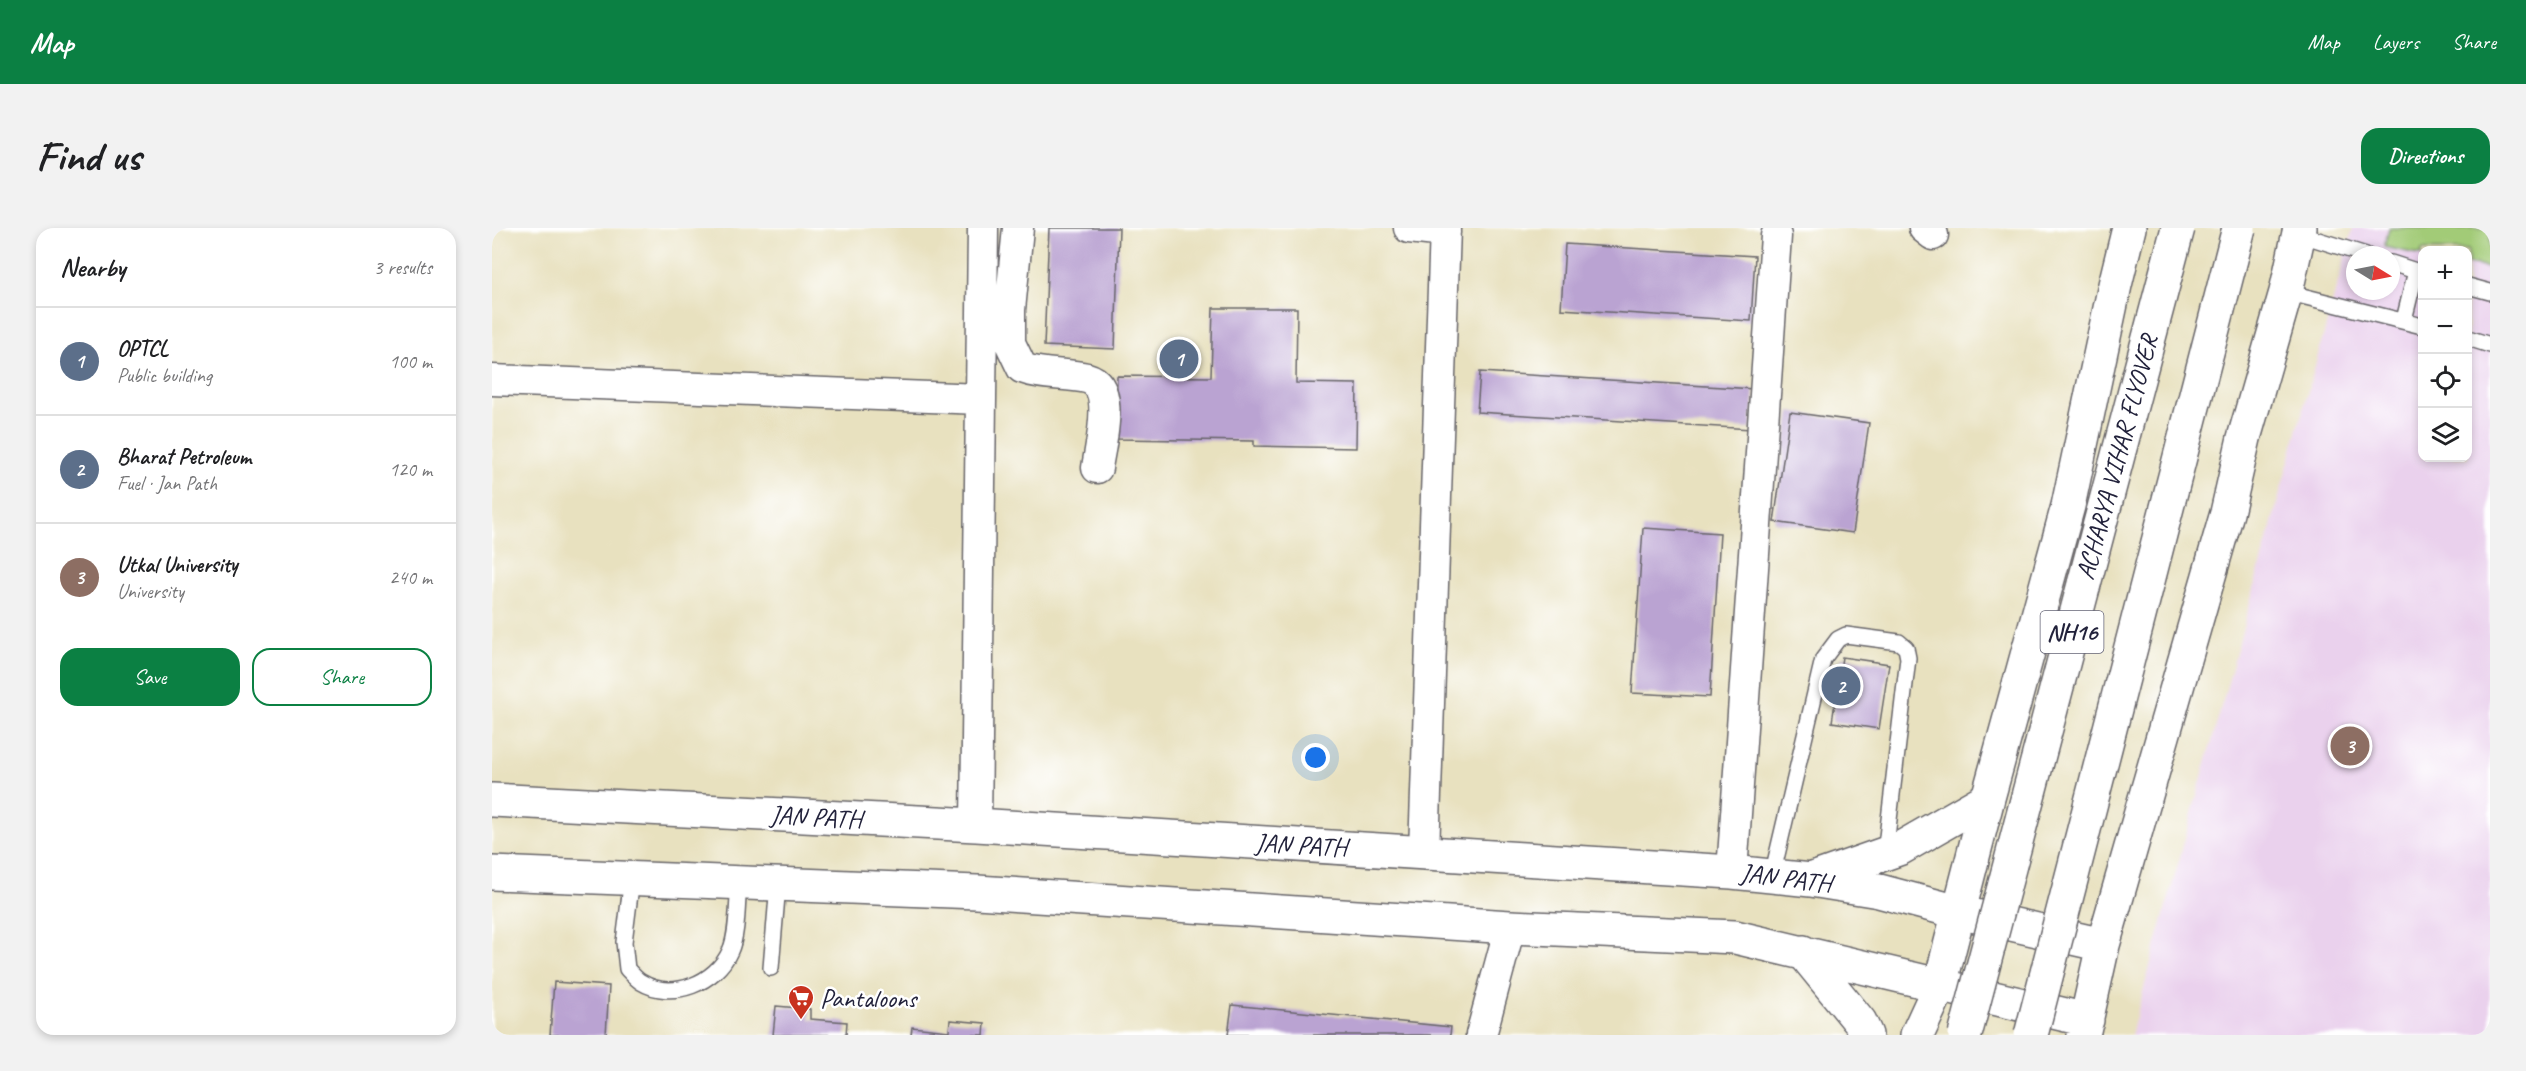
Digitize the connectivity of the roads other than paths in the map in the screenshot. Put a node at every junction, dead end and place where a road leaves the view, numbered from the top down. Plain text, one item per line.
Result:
1 (983, 228) edge
2 (1018, 228) edge
3 (1409, 228) edge
4 (2130, 228) edge
5 (2178, 228) edge
6 (2239, 228) edge
7 (1445, 230) edge
8 (2300, 231) edge
9 (1776, 236) dead end
10 (2346, 248) edge
11 (2400, 266) edge
12 (2418, 272) edge
13 (2418, 275) edge
14 (2472, 287) edge
15 (2286, 292) junction
16 (2490, 292) edge
17 (2404, 320) junction
18 (2418, 325) edge
19 (2472, 339) edge
20 (2490, 345) edge
21 (492, 380) edge
22 (981, 399) junction
23 (1096, 468) dead end
24 (1988, 798) junction
25 (492, 800) edge
26 (976, 825) junction
27 (1424, 852) junction
28 (1885, 854) junction
29 (1732, 872) junction
30 (492, 873) edge
31 (1772, 876) junction
32 (632, 878) junction
33 (1811, 880) junction
34 (739, 883) junction
35 (778, 884) junction
36 (1958, 912) junction
37 (1510, 927) junction
38 (2103, 945) junction
39 (1803, 952) junction
40 (771, 968) dead end
41 (1940, 985) junction
42 (2085, 1027) edge
43 (1481, 1035) edge
44 (1866, 1035) edge
45 (1917, 1035) edge
46 (1965, 1035) edge
47 (2031, 1035) edge

1 - 22 street
2 - 23 street
3 - 7 street
4 - 24 main road
5 - 46 main road, ACHARYA VIHAR FLYOVER / NH16, bridge
6 - 47 main road, NH16, bridge
7 - 27 street
8 - 10 lane
8 - 15 main road
9 - 29 street
11 - 12 lane
13 - 17 lane
14 - 16 lane
15 - 17 lane
15 - 38 main road
17 - 18 lane
19 - 20 lane
21 - 22 street
22 - 26 street
24 - 28 main road
24 - 36 main road
25 - 26 main road, JAN PATH
26 - 27 main road, JAN PATH
27 - 29 main road, JAN PATH
28 - 31 lane
28 - 33 main road
29 - 31 main road, JAN PATH
30 - 32 main road
31 - 33 main road, JAN PATH
32 - 34 main road
32 - 34 lane
33 - 36 main road, JAN PATH
34 - 35 main road
35 - 37 main road
35 - 40 lane
36 - 38 main road, JAN PATH
36 - 41 main road
37 - 39 main road
37 - 43 street
38 - 42 main road
39 - 41 main road
39 - 44 main road
41 - 42 main road
41 - 45 main road

